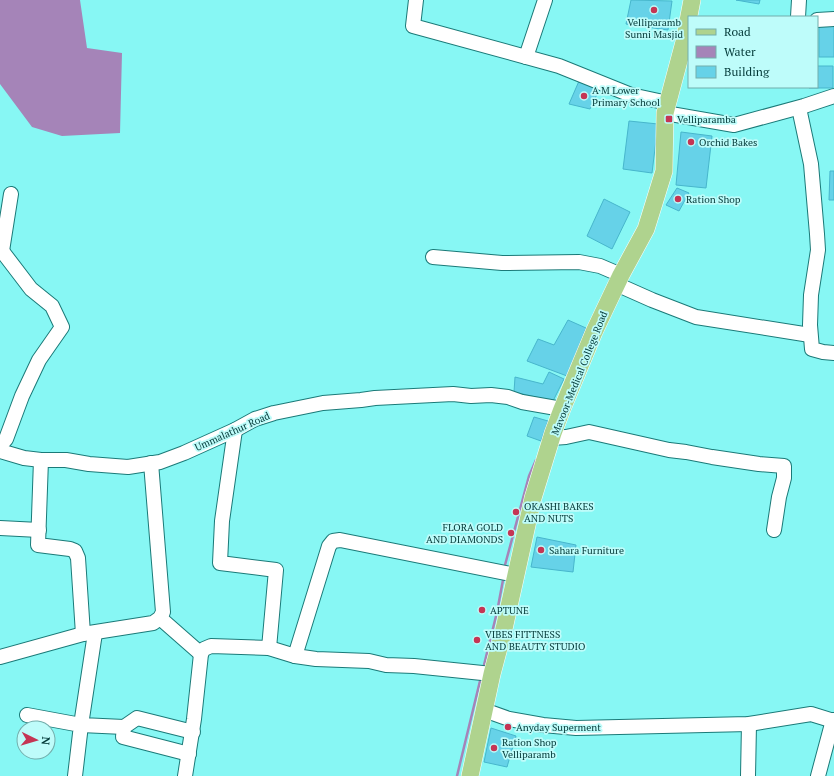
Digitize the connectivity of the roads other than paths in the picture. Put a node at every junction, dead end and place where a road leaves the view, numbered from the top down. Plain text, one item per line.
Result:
1 (416, 0) edge
2 (545, 0) edge
3 (692, 0) edge
4 (800, 0) edge
5 (689, 16) edge
6 (798, 16) edge
7 (834, 19) edge
8 (818, 20) edge
9 (688, 21) edge
10 (526, 57) junction
11 (834, 96) edge
12 (667, 108) junction
13 (799, 108) junction
14 (11, 194) dead end
15 (1, 251) edge
16 (433, 257) dead end
17 (619, 279) junction
18 (810, 335) junction
19 (834, 353) edge
20 (562, 409) junction
21 (235, 430) junction
22 (552, 438) junction
23 (0, 446) edge
24 (0, 451) edge
25 (42, 460) junction
26 (151, 463) junction
27 (0, 528) edge
28 (38, 530) junction
29 (774, 530) dead end
30 (516, 575) junction
31 (160, 618) junction
32 (89, 634) junction
33 (270, 648) junction
34 (201, 654) junction
35 (295, 656) junction
36 (0, 657) edge
37 (492, 674) junction
38 (484, 710) junction
39 (27, 715) dead end
40 (833, 720) edge
41 (750, 724) junction
42 (81, 725) junction
43 (124, 727) junction
44 (193, 732) junction
45 (189, 754) junction
46 (75, 776) edge
47 (185, 776) edge
48 (470, 776) edge
49 (748, 776) edge
50 (818, 776) edge

1 - 10 street
2 - 10 street
3 - 5 main road, Mavoor-Medical College Road
4 - 6 street
7 - 8 street
9 - 12 main road, Mavoor-Medical College Road
10 - 12 street
11 - 13 street
12 - 13 street
12 - 17 main road, Mavoor-Medical College Road
13 - 18 street
14 - 15 street
15 - 23 street
16 - 17 street
17 - 18 street
17 - 20 main road, Mavoor-Medical College Road
18 - 19 street
20 - 21 street, Ummalathur Road
20 - 22 main road, Mavoor-Medical College Road
21 - 26 street, Ummalathur Road
21 - 33 street
22 - 29 street
22 - 30 main road, Mavoor-Medical College Road
24 - 25 street, Ummalathur Road
25 - 26 street, Ummalathur Road
25 - 28 street
26 - 31 street
27 - 28 street
28 - 32 street
30 - 35 street
30 - 37 main road, Mavoor-Medical College Road
31 - 32 street
31 - 34 street
32 - 36 street
32 - 42 street
33 - 34 street
33 - 35 street
34 - 44 street
35 - 37 street
37 - 38 main road, Mavoor-Medical College Road
38 - 41 street
38 - 48 main road, Mavoor-Medical College Road
39 - 42 street
40 - 41 street
40 - 50 street
41 - 49 street
42 - 43 street
42 - 46 street
43 - 44 street
43 - 45 street
44 - 45 street
45 - 47 street

